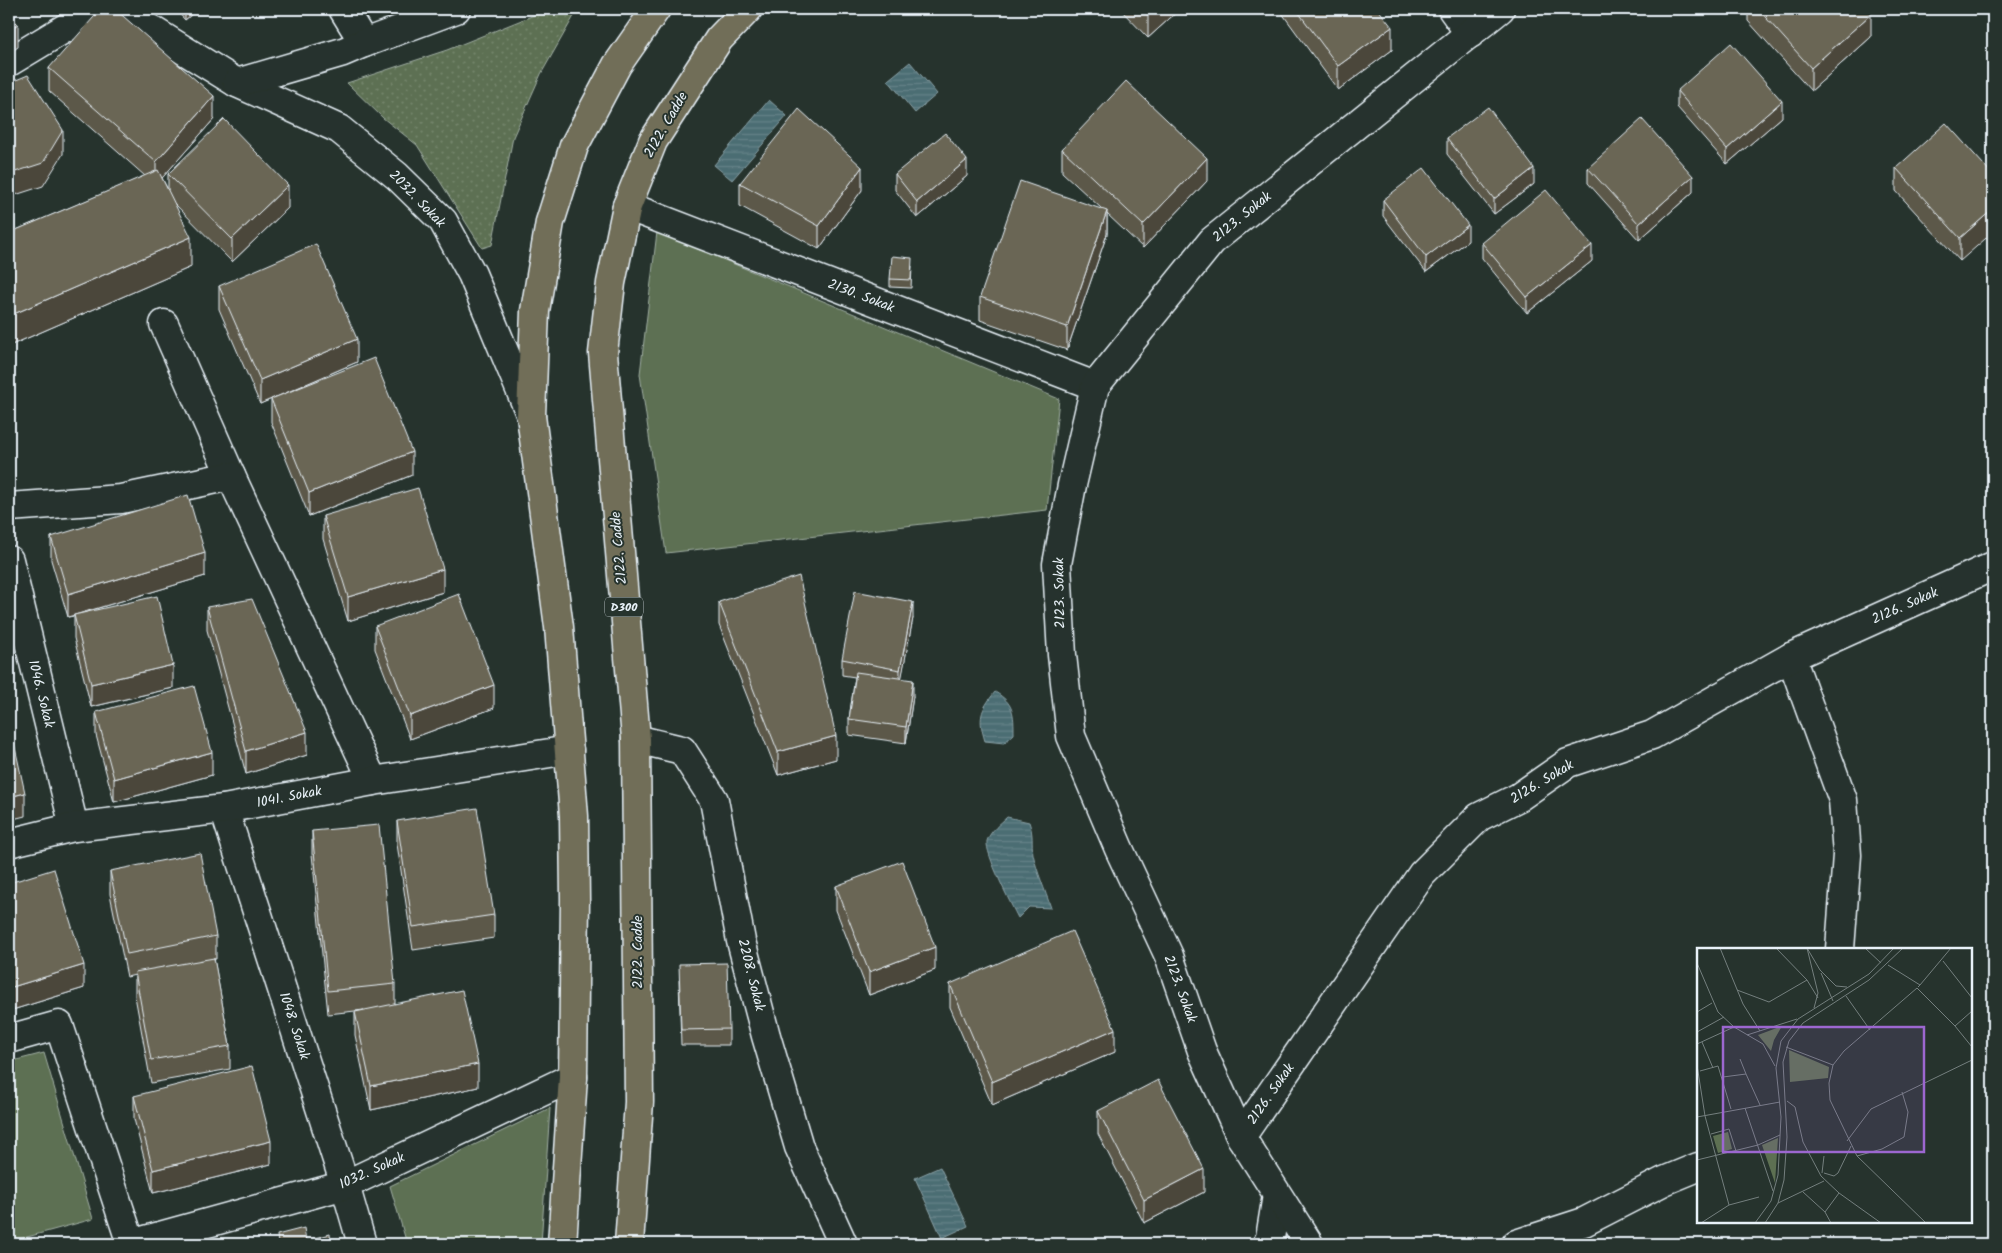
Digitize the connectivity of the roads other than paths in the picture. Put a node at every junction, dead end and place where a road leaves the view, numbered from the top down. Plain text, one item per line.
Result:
1 (97, 9) edge
2 (118, 9) edge
3 (343, 9) edge
4 (456, 9) edge
5 (656, 9) edge
6 (748, 9) edge
7 (1452, 9) edge
8 (1500, 9) edge
9 (1470, 34) junction
10 (364, 42) junction
11 (9, 62) edge
12 (237, 83) junction
13 (627, 206) junction
14 (164, 324) dead end
15 (1095, 386) junction
16 (531, 416) junction
17 (231, 476) junction
18 (9, 507) edge
19 (9, 560) edge
20 (1993, 566) edge
21 (1791, 656) junction
22 (636, 739) junction
23 (569, 750) junction
24 (373, 781) junction
25 (224, 809) junction
26 (74, 827) junction
27 (9, 843) edge
28 (1840, 948) edge
29 (9, 1039) edge
30 (573, 1077) junction
31 (1241, 1137) junction
32 (1697, 1167) edge
33 (345, 1185) junction
34 (1277, 1195) junction
35 (131, 1244) edge
36 (362, 1244) edge
37 (562, 1244) edge
38 (629, 1244) edge
39 (843, 1244) edge
40 (1267, 1244) edge
41 (1309, 1244) edge
42 (1516, 1244) edge

1 - 11 street
2 - 12 street, 2032. Sokak
3 - 10 street
4 - 10 street
5 - 16 highway
6 - 13 highway, 2122. Cadde / D300
7 - 9 street
8 - 9 street, 2123. Sokak
9 - 15 street, 2123. Sokak
10 - 12 street
12 - 16 street, 2032. Sokak
13 - 15 street, 2130. Sokak
13 - 22 highway, 2122. Cadde / D300
14 - 17 street
15 - 31 street, 2123. Sokak
16 - 23 highway
17 - 18 street
17 - 24 street
19 - 26 street, 1046. Sokak
20 - 21 street, 2126. Sokak
21 - 28 street
21 - 31 street, 2126. Sokak
22 - 38 highway, 2122. Cadde / D300
22 - 39 street, 2208. Sokak
23 - 24 street, 1041. Sokak
23 - 30 highway
24 - 25 street, 1041. Sokak
25 - 26 street, 1041. Sokak
25 - 33 street, 1048. Sokak
26 - 27 street, 1041. Sokak
29 - 35 street
30 - 33 street, 1032. Sokak
30 - 37 highway
31 - 34 street, 2123. Sokak
32 - 42 street
33 - 35 street, 1032. Sokak
33 - 36 street, 1048. Sokak
34 - 40 street
34 - 41 street, 2123. Sokak

